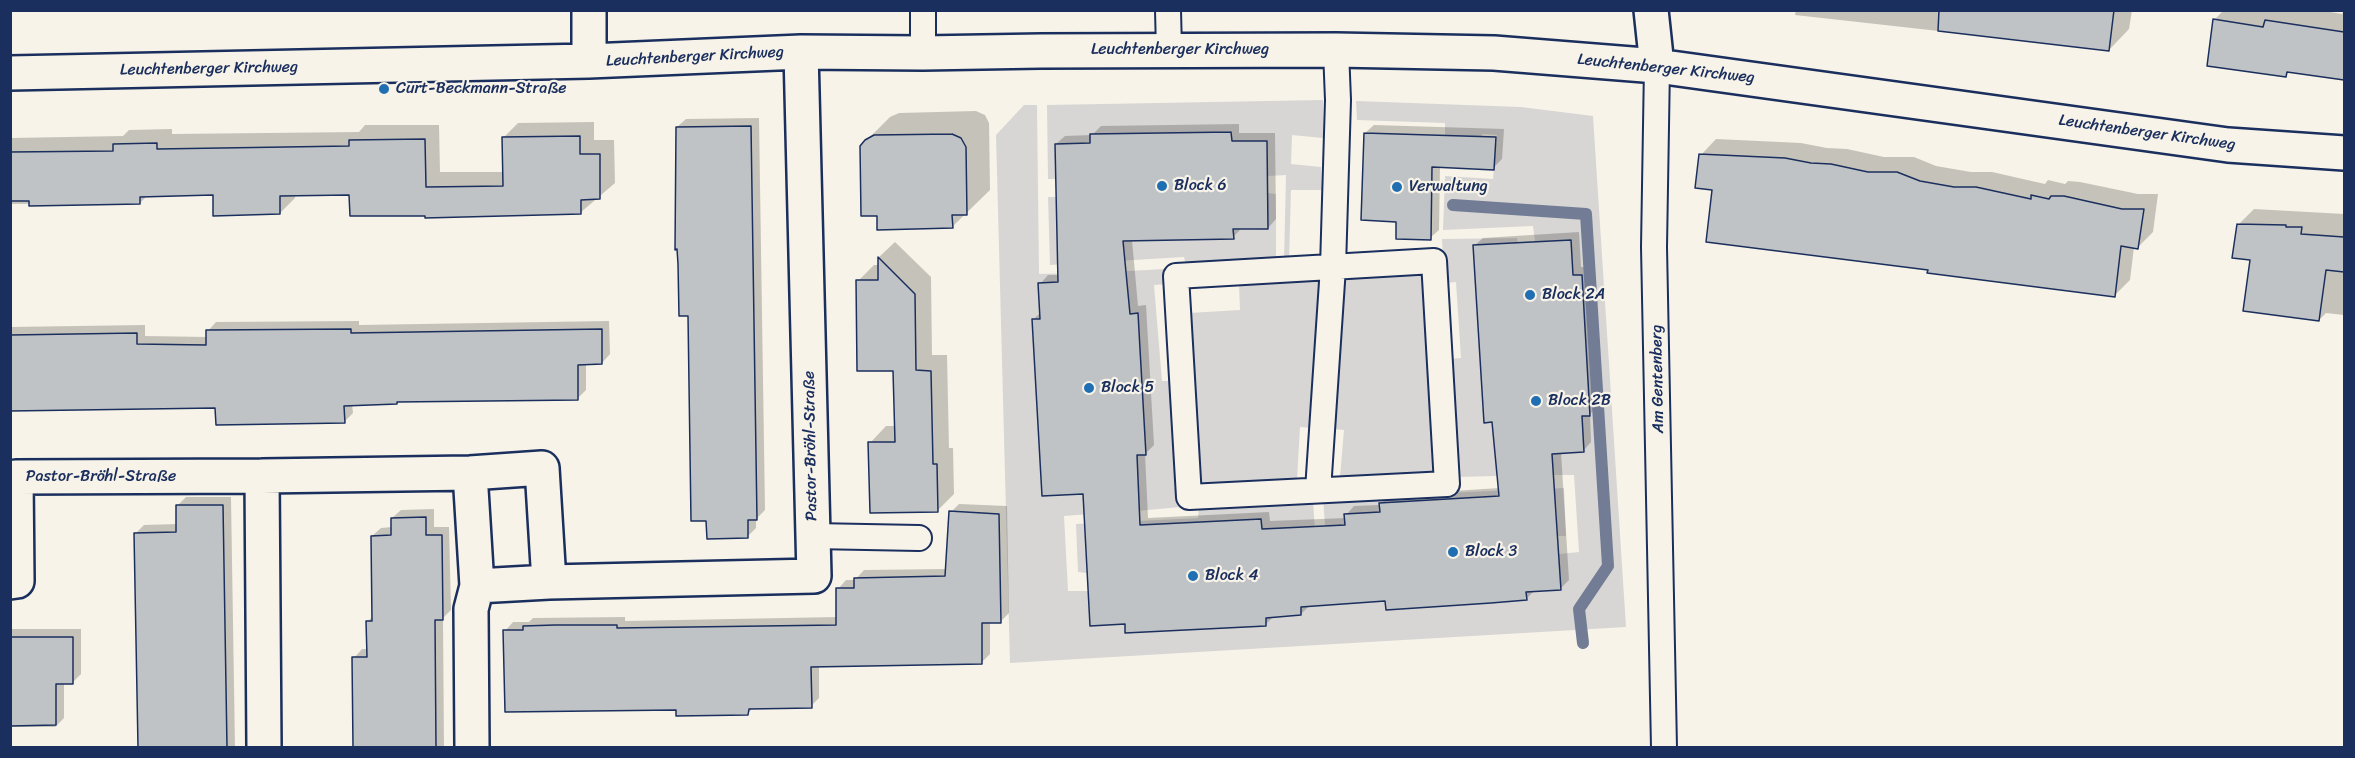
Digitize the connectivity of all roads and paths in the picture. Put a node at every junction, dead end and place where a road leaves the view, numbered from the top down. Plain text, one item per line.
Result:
1 (589, 10) edge
2 (923, 10) edge
3 (1168, 10) edge
4 (1651, 10) edge
5 (1169, 50) junction
6 (1336, 50) junction
7 (801, 52) junction
8 (923, 54) junction
9 (589, 61) junction
10 (1657, 66) junction
11 (10, 73) edge
12 (2344, 153) edge
13 (1333, 267) junction
14 (470, 473) junction
15 (262, 476) junction
16 (1318, 489) junction
17 (813, 536) junction
18 (919, 538) dead end
19 (10, 582) edge
20 (549, 582) junction
21 (477, 586) junction
22 (264, 747) edge
23 (472, 747) edge
24 (1664, 747) edge

1 - 9 street
2 - 8 lane
3 - 5 lane
4 - 10 street, Am Gentenberg
5 - 6 street, Leuchtenberger Kirchweg
5 - 8 street, Leuchtenberger Kirchweg
6 - 10 street, Leuchtenberger Kirchweg
6 - 13 lane
7 - 8 street, Leuchtenberger Kirchweg
7 - 9 street, Leuchtenberger Kirchweg
7 - 17 street, Pastor-Bröhl-Straße
9 - 11 street, Leuchtenberger Kirchweg
10 - 12 street, Leuchtenberger Kirchweg
10 - 24 lane, Am Gentenberg
13 - 16 lane
13 - 16 lane
13 - 16 lane
14 - 15 street, Pastor-Bröhl-Straße
14 - 20 street, Pastor-Bröhl-Straße
14 - 21 street
15 - 19 street, Pastor-Bröhl-Straße
15 - 22 street
17 - 18 lane
17 - 20 street, Pastor-Bröhl-Straße
20 - 21 street, Pastor-Bröhl-Straße
21 - 23 street

